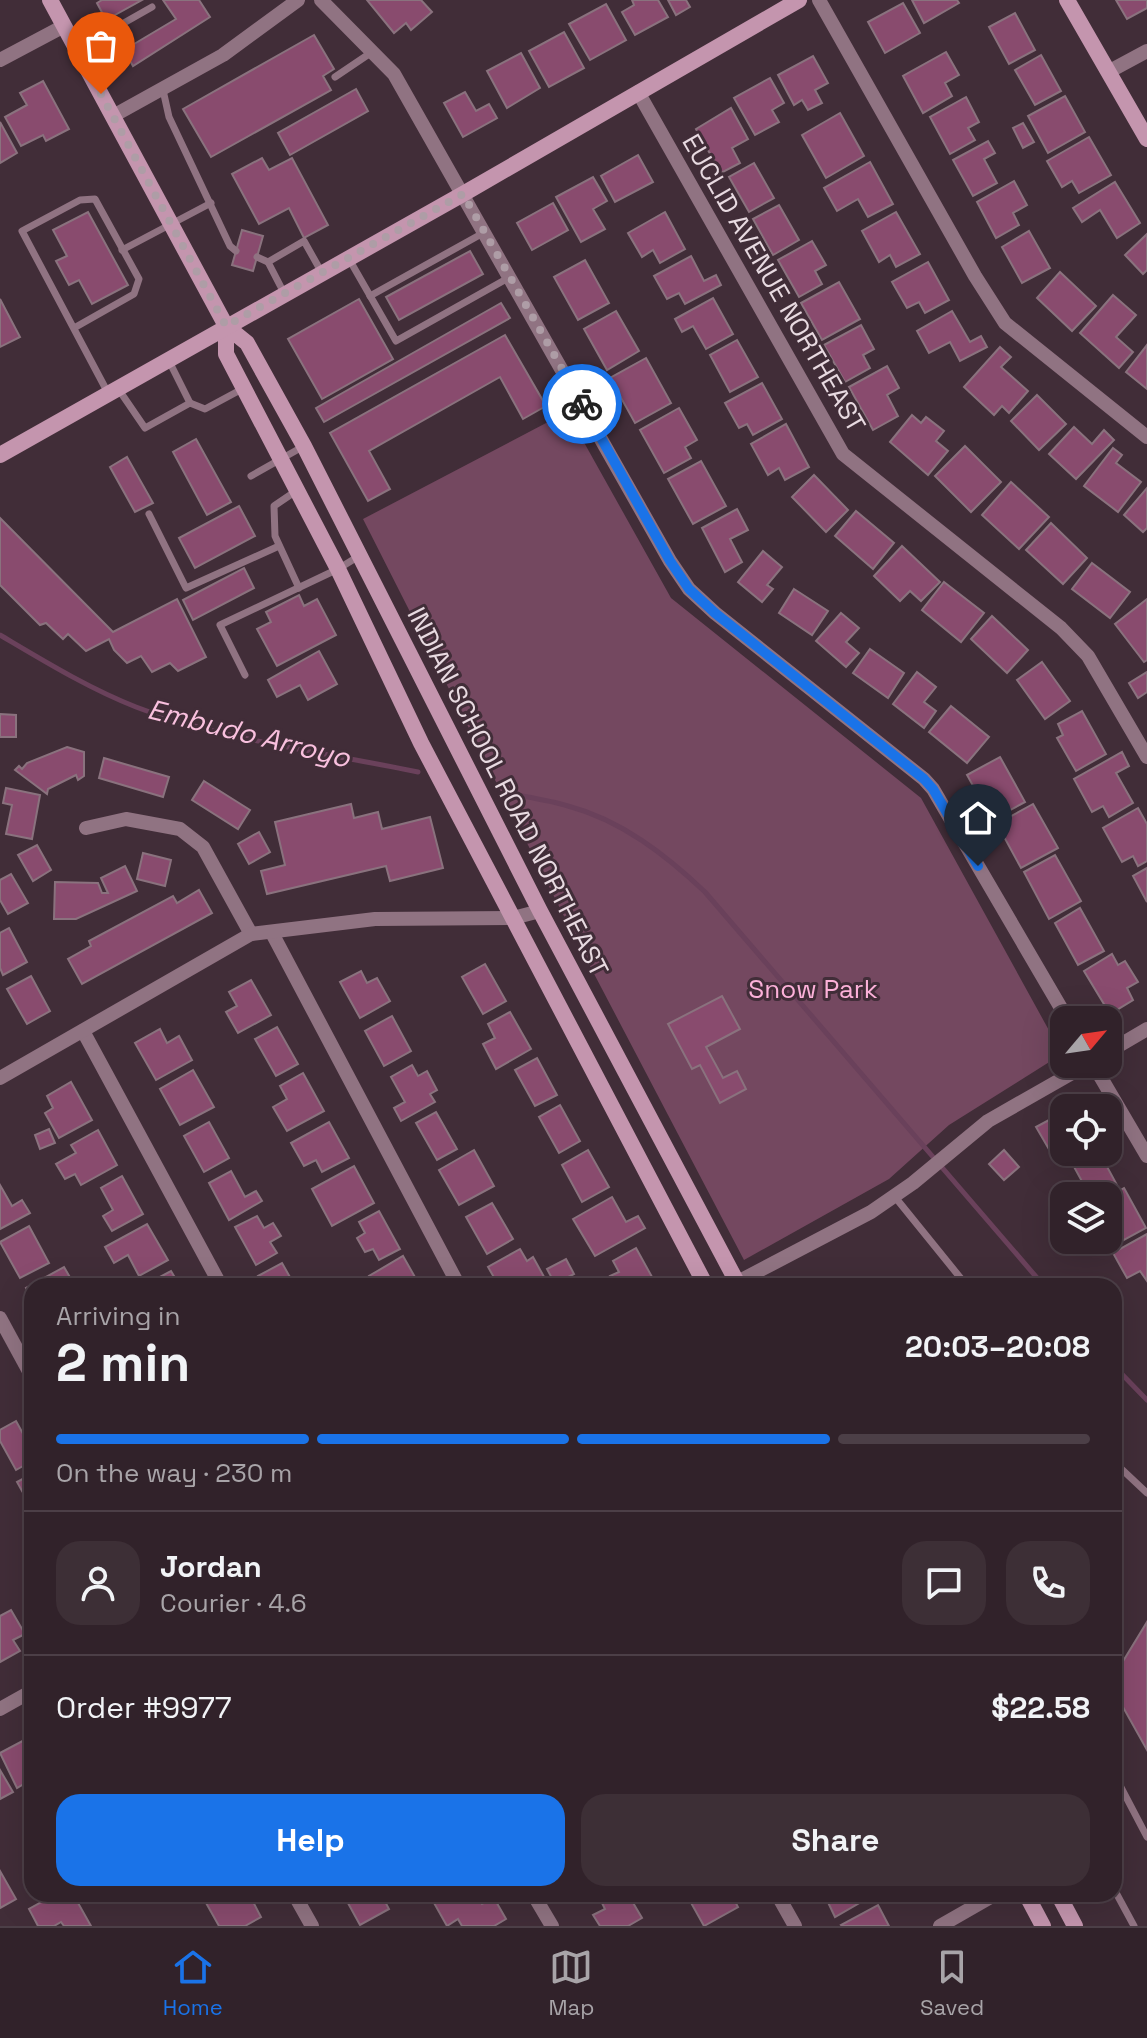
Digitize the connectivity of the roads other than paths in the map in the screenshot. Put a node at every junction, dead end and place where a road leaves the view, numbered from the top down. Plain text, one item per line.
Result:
1 (50, 0) edge
2 (298, 0) edge
3 (321, 0) edge
4 (799, 0) edge
5 (819, 0) edge
6 (1067, 0) edge
7 (152, 7) dead end
8 (64, 26) junction
9 (76, 50) junction
10 (1147, 51) edge
11 (372, 52) junction
12 (0, 60) edge
13 (1108, 72) junction
14 (335, 77) dead end
15 (163, 89) junction
16 (638, 92) junction
17 (113, 116) junction
18 (1147, 139) edge
19 (463, 194) junction
20 (211, 203) junction
21 (171, 224) junction
22 (485, 232) junction
23 (122, 250) junction
24 (236, 251) dead end
25 (257, 257) dead end
26 (348, 258) junction
27 (268, 262) junction
28 (322, 273) junction
29 (510, 277) junction
30 (284, 294) junction
31 (370, 296) junction
32 (226, 326) junction
33 (74, 328) junction
34 (168, 359) junction
35 (244, 388) junction
36 (113, 390) junction
37 (190, 403) junction
38 (1147, 437) edge
39 (304, 446) junction
40 (0, 455) edge
41 (280, 460) junction
42 (251, 476) dead end
43 (296, 491) junction
44 (149, 514) dead end
45 (279, 546) junction
46 (361, 555) junction
47 (338, 569) junction
48 (299, 588) junction
49 (245, 675) dead end
50 (1147, 757) edge
51 (86, 828) dead end
52 (540, 911) junction
53 (513, 918) junction
54 (272, 933) junction
55 (251, 934) junction
56 (1060, 1006) edge
57 (1147, 1029) edge
58 (83, 1031) junction
59 (1122, 1044) edge
60 (1, 1076) edge
61 (1066, 1078) edge
62 (1100, 1078) edge
63 (1147, 1156) edge
64 (895, 1197) junction
65 (217, 1278) edge
66 (455, 1278) edge
67 (702, 1278) edge
68 (731, 1278) edge
69 (748, 1278) edge
70 (961, 1278) edge
71 (0, 1318) edge
72 (24, 1362) edge
73 (1122, 1470) edge
74 (1147, 1493) edge
75 (24, 1696) edge
76 (0, 1709) edge
77 (1122, 1789) edge
78 (1147, 1837) edge
79 (298, 1902) edge
80 (538, 1902) edge
81 (782, 1902) edge
82 (982, 1902) edge
83 (1030, 1902) edge
84 (1062, 1902) edge
85 (1121, 1902) edge
86 (312, 1926) edge
87 (552, 1926) edge
88 (795, 1926) edge
89 (940, 1926) edge
90 (1043, 1926) edge
91 (1075, 1926) edge
92 (1134, 1926) edge

1 - 8 street, INDIAN SCHOOL ROAD NORTHEAST
2 - 15 street
3 - 11 street
4 - 16 street
5 - 38 street
6 - 13 street
7 - 9 lane
8 - 9 street, INDIAN SCHOOL ROAD NORTHEAST
8 - 12 street
9 - 17 street, INDIAN SCHOOL ROAD NORTHEAST
10 - 13 street
11 - 14 lane
11 - 19 street
13 - 18 street
15 - 17 street
15 - 20 lane
16 - 19 street
16 - 50 street, EUCLID AVENUE NORTHEAST
17 - 21 street, INDIAN SCHOOL ROAD NORTHEAST
19 - 22 street
19 - 26 street
20 - 21 lane
20 - 24 lane
21 - 23 lane
21 - 32 street, INDIAN SCHOOL ROAD NORTHEAST
22 - 29 street
22 - 31 lane
23 - 33 lane
23 - 33 lane
25 - 27 lane
26 - 28 street
26 - 31 lane
27 - 28 lane
27 - 30 lane
28 - 30 street
29 - 31 lane
29 - 56 street
30 - 32 street
32 - 34 street
32 - 35 street, INDIAN SCHOOL ROAD NORTHEAST
32 - 39 street, INDIAN SCHOOL ROAD NORTHEAST
33 - 36 lane
34 - 36 street
34 - 37 lane
35 - 37 lane
35 - 41 street, INDIAN SCHOOL ROAD NORTHEAST
36 - 37 lane
36 - 40 street
39 - 41 lane
39 - 46 street, INDIAN SCHOOL ROAD NORTHEAST
41 - 42 lane
41 - 43 street, INDIAN SCHOOL ROAD NORTHEAST
43 - 45 lane
43 - 47 street, INDIAN SCHOOL ROAD NORTHEAST
44 - 45 lane
45 - 48 lane
46 - 47 lane
46 - 52 street, INDIAN SCHOOL ROAD NORTHEAST
47 - 48 lane
47 - 53 street, INDIAN SCHOOL ROAD NORTHEAST
48 - 49 lane
51 - 55 street
52 - 53 street
52 - 68 street, INDIAN SCHOOL ROAD NORTHEAST
53 - 54 street
53 - 67 street, INDIAN SCHOOL ROAD NORTHEAST
54 - 55 street
54 - 66 street
55 - 58 street
57 - 59 street
58 - 60 street
58 - 65 street
61 - 64 street
62 - 63 street
64 - 69 street
64 - 70 lane
71 - 72 street
73 - 74 lane
75 - 76 street
77 - 78 lane
79 - 86 street
80 - 87 street
81 - 88 street
82 - 89 street
83 - 90 street
84 - 91 street
85 - 92 lane

